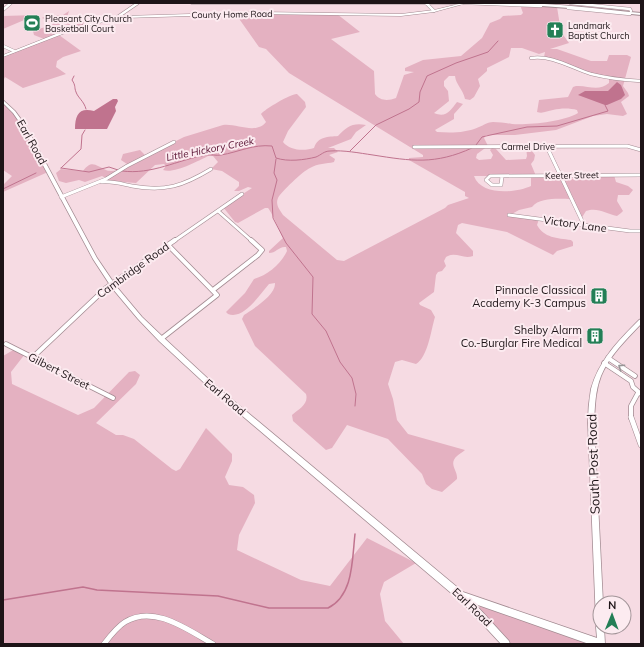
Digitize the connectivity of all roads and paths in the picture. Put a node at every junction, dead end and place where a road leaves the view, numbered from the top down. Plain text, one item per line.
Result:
1 (11, 3) edge
2 (138, 3) edge
3 (192, 3) edge
4 (426, 3) edge
5 (466, 3) edge
6 (514, 3) edge
7 (550, 3) edge
8 (570, 3) edge
9 (593, 6) junction
10 (584, 8) junction
11 (3, 10) edge
12 (433, 10) junction
13 (631, 12) junction
14 (641, 12) edge
15 (116, 18) junction
16 (3, 46) edge
17 (14, 51) junction
18 (3, 56) edge
19 (531, 58) dead end
20 (641, 81) edge
21 (3, 101) edge
22 (174, 142) dead end
23 (546, 145) junction
24 (414, 147) dead end
25 (641, 150) edge
26 (211, 169) dead end
27 (641, 174) edge
28 (560, 175) junction
29 (502, 176) junction
30 (99, 182) junction
31 (242, 194) dead end
32 (61, 197) junction
33 (218, 211) junction
34 (509, 215) dead end
35 (584, 225) junction
36 (641, 232) edge
37 (168, 245) junction
38 (112, 283) junction
39 (213, 290) junction
40 (641, 321) edge
41 (161, 339) junction
42 (6, 344) dead end
43 (32, 358) junction
44 (606, 360) junction
45 (641, 375) edge
46 (633, 378) junction
47 (640, 393) edge
48 (113, 398) dead end
49 (641, 446) edge
50 (599, 595) edge
51 (461, 596) junction
52 (104, 644) edge
53 (213, 644) edge
54 (506, 644) edge
55 (601, 644) edge

1 - 11 street
2 - 15 street
3 - 4 street
4 - 5 street
4 - 12 street
5 - 10 street
5 - 12 street, County Home Road
6 - 10 highway
7 - 9 highway
8 - 9 street
9 - 13 highway
10 - 13 street
10 - 14 highway
12 - 15 street, County Home Road
13 - 14 highway
15 - 17 street, County Home Road
16 - 17 street
17 - 18 street, County Home Road
19 - 20 street
21 - 32 main road, Earl Road
22 - 30 street
23 - 24 street, Carmel Drive
23 - 25 street, Carmel Drive
23 - 28 street
26 - 30 street
27 - 28 street, Keeter Street
28 - 29 street, Keeter Street
28 - 35 street
29 - 29 street, Keeter Street
30 - 32 street
31 - 33 street, Cambridge Road
32 - 38 main road, Earl Road
33 - 37 street, Cambridge Road
33 - 39 street
34 - 35 street, Victory Lane
35 - 36 street, Victory Lane
37 - 38 street, Cambridge Road
37 - 39 street
38 - 41 main road, Earl Road
38 - 43 street, Cambridge Road
39 - 41 street
40 - 44 main road, South Post Road
41 - 51 main road, Earl Road
42 - 43 street, Gilbert Street
43 - 48 street, Gilbert Street
44 - 46 street
44 - 50 main road, South Post Road
45 - 46 street
46 - 47 street
47 - 49 street
51 - 54 main road, Earl Road
51 - 55 main road
52 - 53 street

